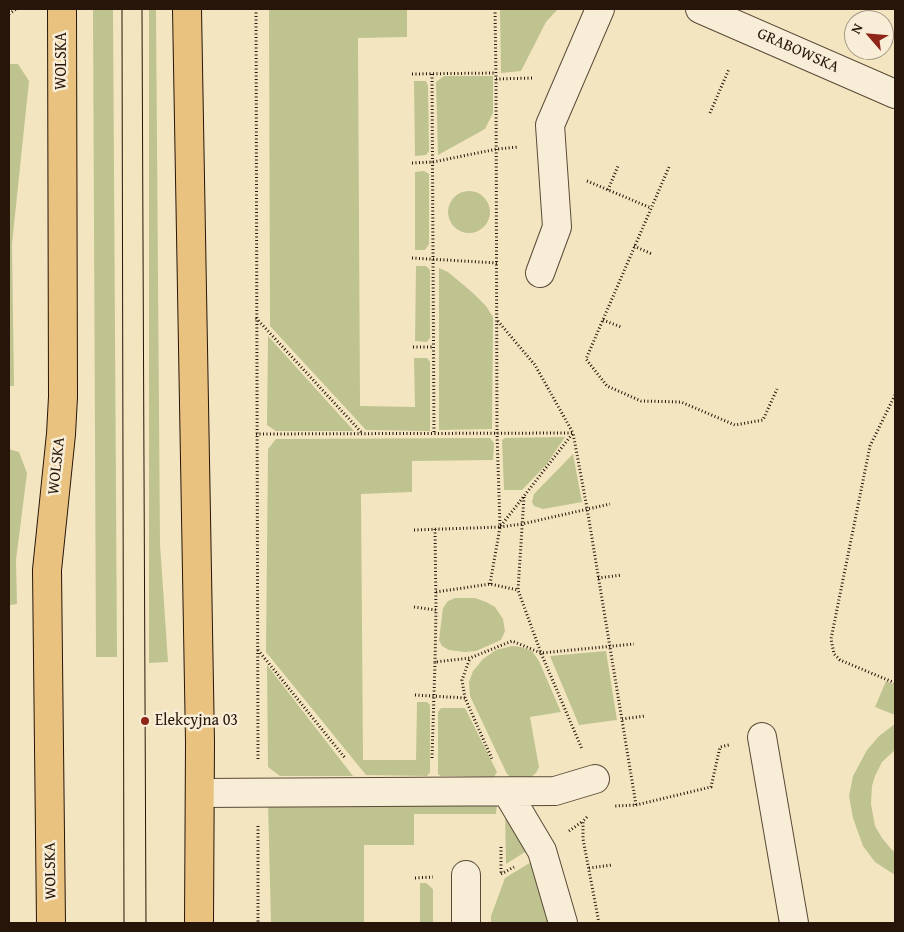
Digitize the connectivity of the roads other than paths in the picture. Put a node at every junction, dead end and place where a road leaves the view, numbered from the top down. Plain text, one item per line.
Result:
1 (62, 9) edge
2 (187, 9) edge
3 (600, 9) edge
4 (700, 9) edge
5 (895, 94) edge
6 (540, 273) dead end
7 (762, 736) road end
8 (595, 779) road end
9 (507, 792) junction
10 (200, 794) junction
11 (466, 874) dead end
12 (51, 923) edge
13 (200, 923) edge
14 (466, 923) edge
15 (563, 923) edge
16 (794, 923) edge

1 - 12 main road, WOLSKA
2 - 10 main road
3 - 6 street
4 - 5 street, GRABOWSKA
7 - 16 street
8 - 9 street
9 - 10 street
9 - 15 street
10 - 13 main road
11 - 14 street

